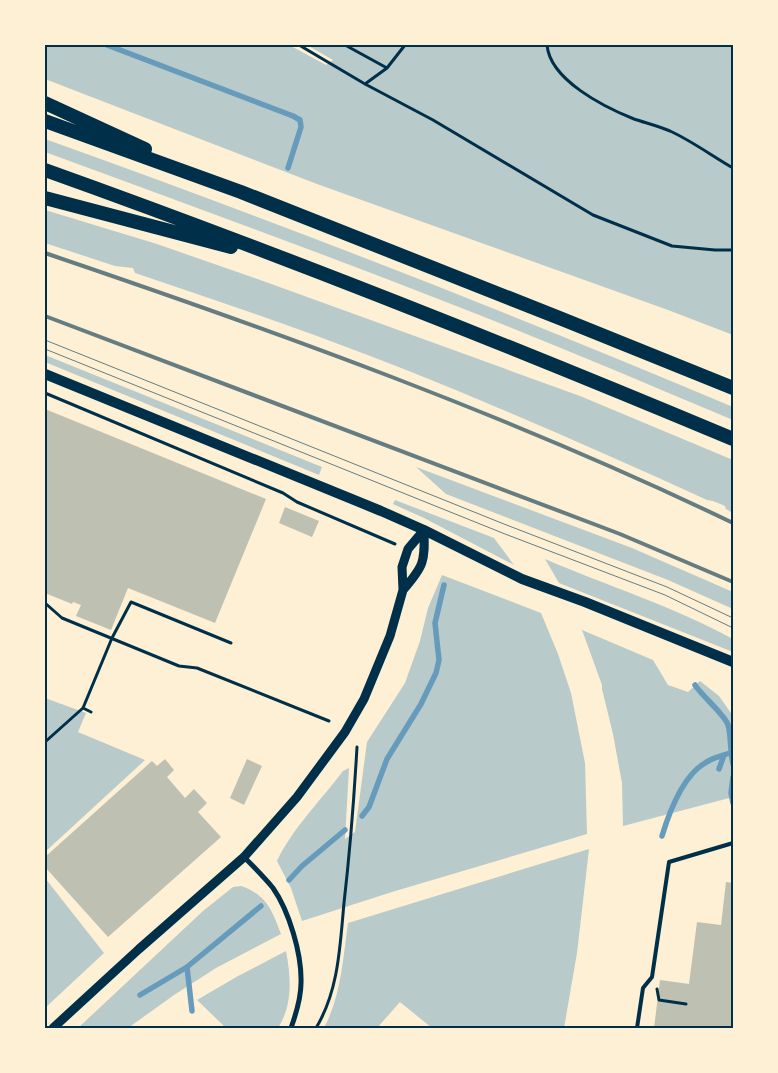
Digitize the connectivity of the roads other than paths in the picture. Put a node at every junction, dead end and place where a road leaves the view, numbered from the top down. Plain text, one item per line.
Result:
1 (45, 103) edge
2 (45, 121) edge
3 (45, 170) edge
4 (241, 192) junction
5 (45, 198) edge
6 (299, 265) junction
7 (45, 374) edge
8 (733, 388) edge
9 (733, 439) edge
10 (424, 530) junction
11 (403, 590) junction
12 (733, 662) edge
13 (733, 842) edge
14 (244, 857) junction
15 (53, 1028) edge
16 (291, 1028) edge
17 (637, 1028) edge

1 - 4 highway
2 - 4 highway
3 - 6 highway
4 - 8 highway
5 - 6 highway
6 - 9 highway
7 - 10 main road
10 - 11 street
10 - 11 street
10 - 12 main road
11 - 14 street
13 - 17 lane
14 - 15 street
14 - 16 street

